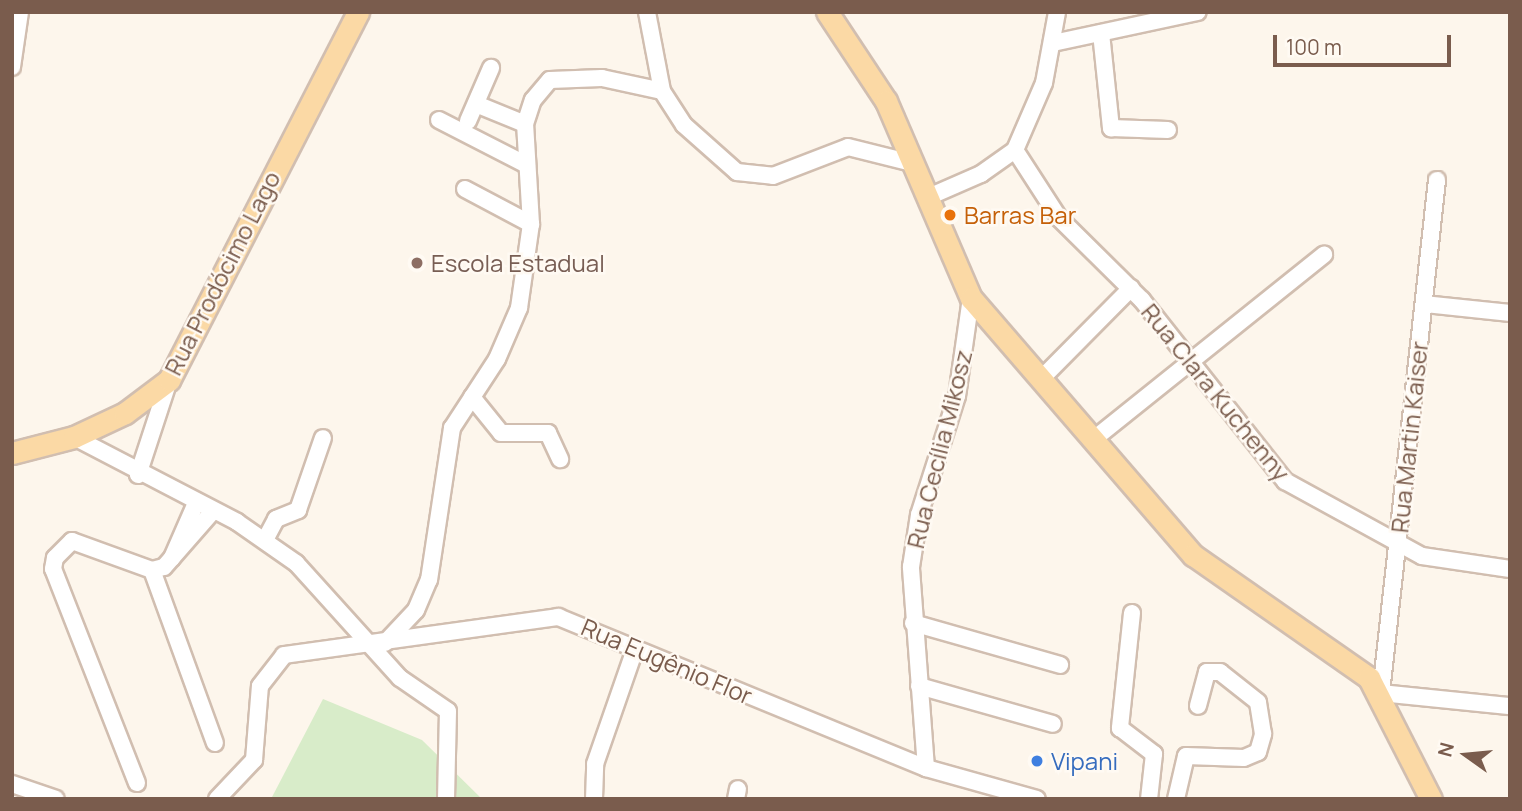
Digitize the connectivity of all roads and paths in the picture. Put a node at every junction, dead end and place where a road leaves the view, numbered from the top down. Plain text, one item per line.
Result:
1 (20, 12) edge
2 (358, 12) edge
3 (647, 12) edge
4 (827, 12) edge
5 (1057, 12) edge
6 (1198, 12) edge
7 (1101, 33) junction
8 (1053, 43) junction
9 (12, 67) edge
10 (491, 68) dead end
11 (662, 91) junction
12 (476, 104) junction
13 (439, 120) dead end
14 (468, 121) dead end
15 (525, 124) junction
16 (1168, 130) dead end
17 (1015, 150) junction
18 (912, 163) junction
19 (527, 165) junction
20 (1437, 180) dead end
21 (465, 189) dead end
22 (926, 198) junction
23 (531, 224) junction
24 (1324, 256) dead end
25 (1130, 288) junction
26 (971, 298) junction
27 (1424, 304) junction
28 (1510, 313) edge
29 (1191, 364) junction
30 (1041, 379) junction
31 (170, 380) junction
32 (472, 397) junction
33 (74, 437) junction
34 (323, 438) dead end
35 (1094, 439) junction
36 (12, 453) edge
37 (560, 459) dead end
38 (138, 475) junction
39 (196, 503) junction
40 (213, 511) junction
41 (187, 536) junction
42 (264, 540) junction
43 (1397, 545) junction
44 (1510, 569) edge
45 (152, 570) junction
46 (1132, 614) dead end
47 (913, 623) junction
48 (379, 644) junction
49 (635, 649) junction
50 (1060, 665) dead end
51 (919, 685) junction
52 (1381, 693) junction
53 (1198, 706) dead end
54 (1510, 706) edge
55 (1053, 724) dead end
56 (215, 743) dead end
57 (926, 768) junction
58 (137, 783) dead end
59 (12, 784) edge
60 (56, 799) edge
61 (217, 799) edge
62 (446, 799) edge
63 (594, 799) edge
64 (1037, 799) edge
65 (1149, 799) edge
66 (1176, 799) edge
67 (1431, 799) edge

1 - 9 street
2 - 31 main road, Rua Prodócimo Lago
3 - 11 street
4 - 18 main road
5 - 8 street
6 - 7 street
7 - 8 street
7 - 16 street
8 - 17 street
10 - 12 street
11 - 15 street
11 - 18 street
12 - 14 street
12 - 15 street
13 - 19 street
15 - 19 street
17 - 22 street
17 - 25 street, Rua Clara Kuchenny
18 - 22 main road
19 - 23 street
20 - 27 street, Rua Martin Kaiser
21 - 23 street
22 - 26 main road
23 - 32 street
24 - 29 street
25 - 29 street, Rua Clara Kuchenny
25 - 30 street
26 - 30 main road
26 - 47 street, Rua Cecília Mikosz
27 - 28 street
27 - 43 street, Rua Martin Kaiser
29 - 35 street
29 - 43 street, Rua Clara Kuchenny
30 - 35 main road
31 - 33 main road, Rua Prodócimo Lago
31 - 38 street
32 - 37 street
32 - 48 street
33 - 36 main road, Rua Prodócimo Lago
33 - 38 street
34 - 42 street
35 - 52 main road
38 - 39 street
39 - 40 street
39 - 41 street
40 - 41 street
40 - 42 street
41 - 45 street
42 - 48 street
43 - 44 street, Rua Clara Kuchenny
43 - 52 street, Rua Martin Kaiser
45 - 56 street
45 - 58 street
46 - 65 street
47 - 50 street
47 - 51 street, Rua Cecília Mikosz
48 - 49 street, Rua Eugênio Flor
48 - 61 street, Rua Eugênio Flor
48 - 62 street
49 - 57 street, Rua Eugênio Flor
49 - 63 street
51 - 55 street
51 - 57 street, Rua Cecília Mikosz
52 - 54 street
52 - 67 main road
53 - 66 street
57 - 64 street, Rua Eugênio Flor
59 - 60 street

